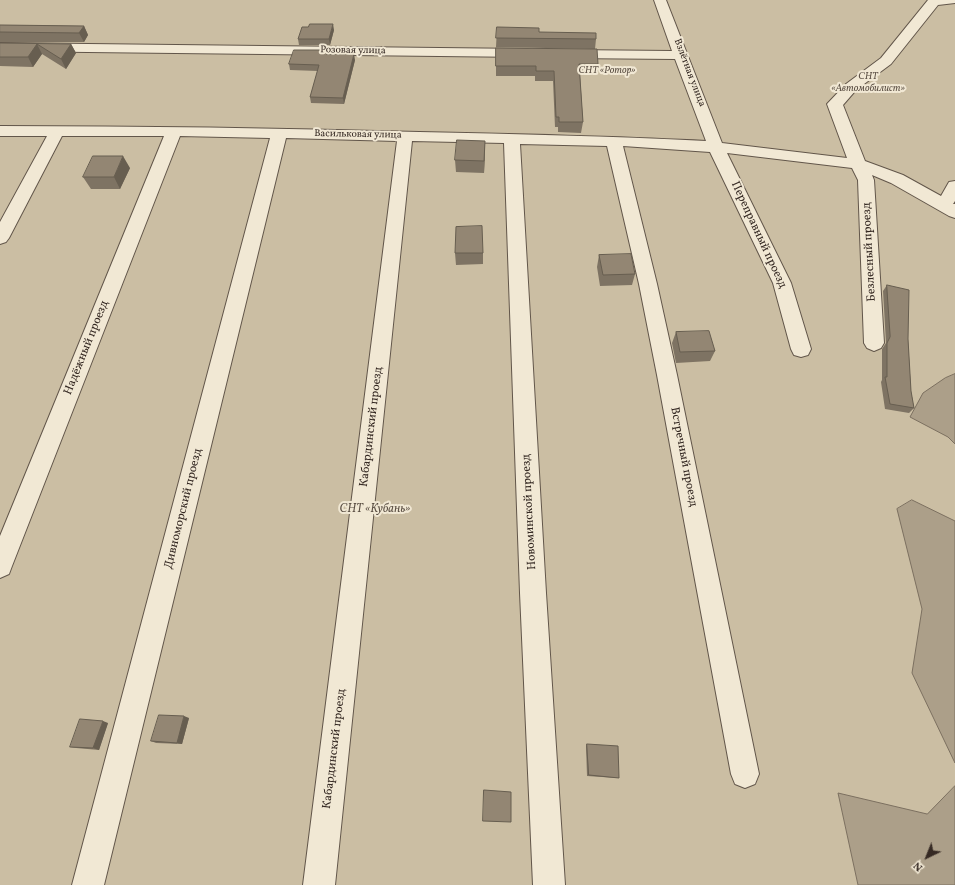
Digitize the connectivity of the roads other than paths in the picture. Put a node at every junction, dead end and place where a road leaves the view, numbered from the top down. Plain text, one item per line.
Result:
1 (660, 0) edge
2 (952, 0) edge
3 (0, 47) edge
4 (538, 53) edge
5 (554, 53) edge
6 (682, 55) junction
7 (0, 131) edge
8 (57, 131) junction
9 (174, 131) junction
10 (279, 133) junction
11 (405, 136) junction
12 (512, 138) junction
13 (614, 141) junction
14 (716, 147) junction
15 (858, 164) junction
16 (955, 186) edge
17 (950, 209) edge
18 (0, 238) edge
19 (874, 343) dead end
20 (802, 349) dead end
21 (0, 566) edge
22 (745, 774) dead end
23 (88, 885) edge
24 (319, 885) edge
25 (550, 885) edge

1 - 6 street, Взлётная улица
2 - 15 street, Безлесный проезд
3 - 4 street, Розовая улица
5 - 6 street
6 - 14 street, Взлётная улица
7 - 8 street, Васильковая улица
8 - 9 street, Васильковая улица
8 - 18 street
9 - 10 street, Васильковая улица
9 - 21 street, Надёжный проезд
10 - 11 street, Васильковая улица
10 - 23 street, Дивноморский проезд
11 - 12 street, Васильковая улица
11 - 24 street, Кабардинский проезд
12 - 13 street, Васильковая улица
12 - 25 street, Новоминской проезд
13 - 14 street, Васильковая улица
13 - 22 street, Встречный проезд
14 - 15 street, Васильковая улица
14 - 20 street, Переправный проезд
15 - 17 street, Васильковая улица
15 - 19 street, Безлесный проезд
16 - 17 street

